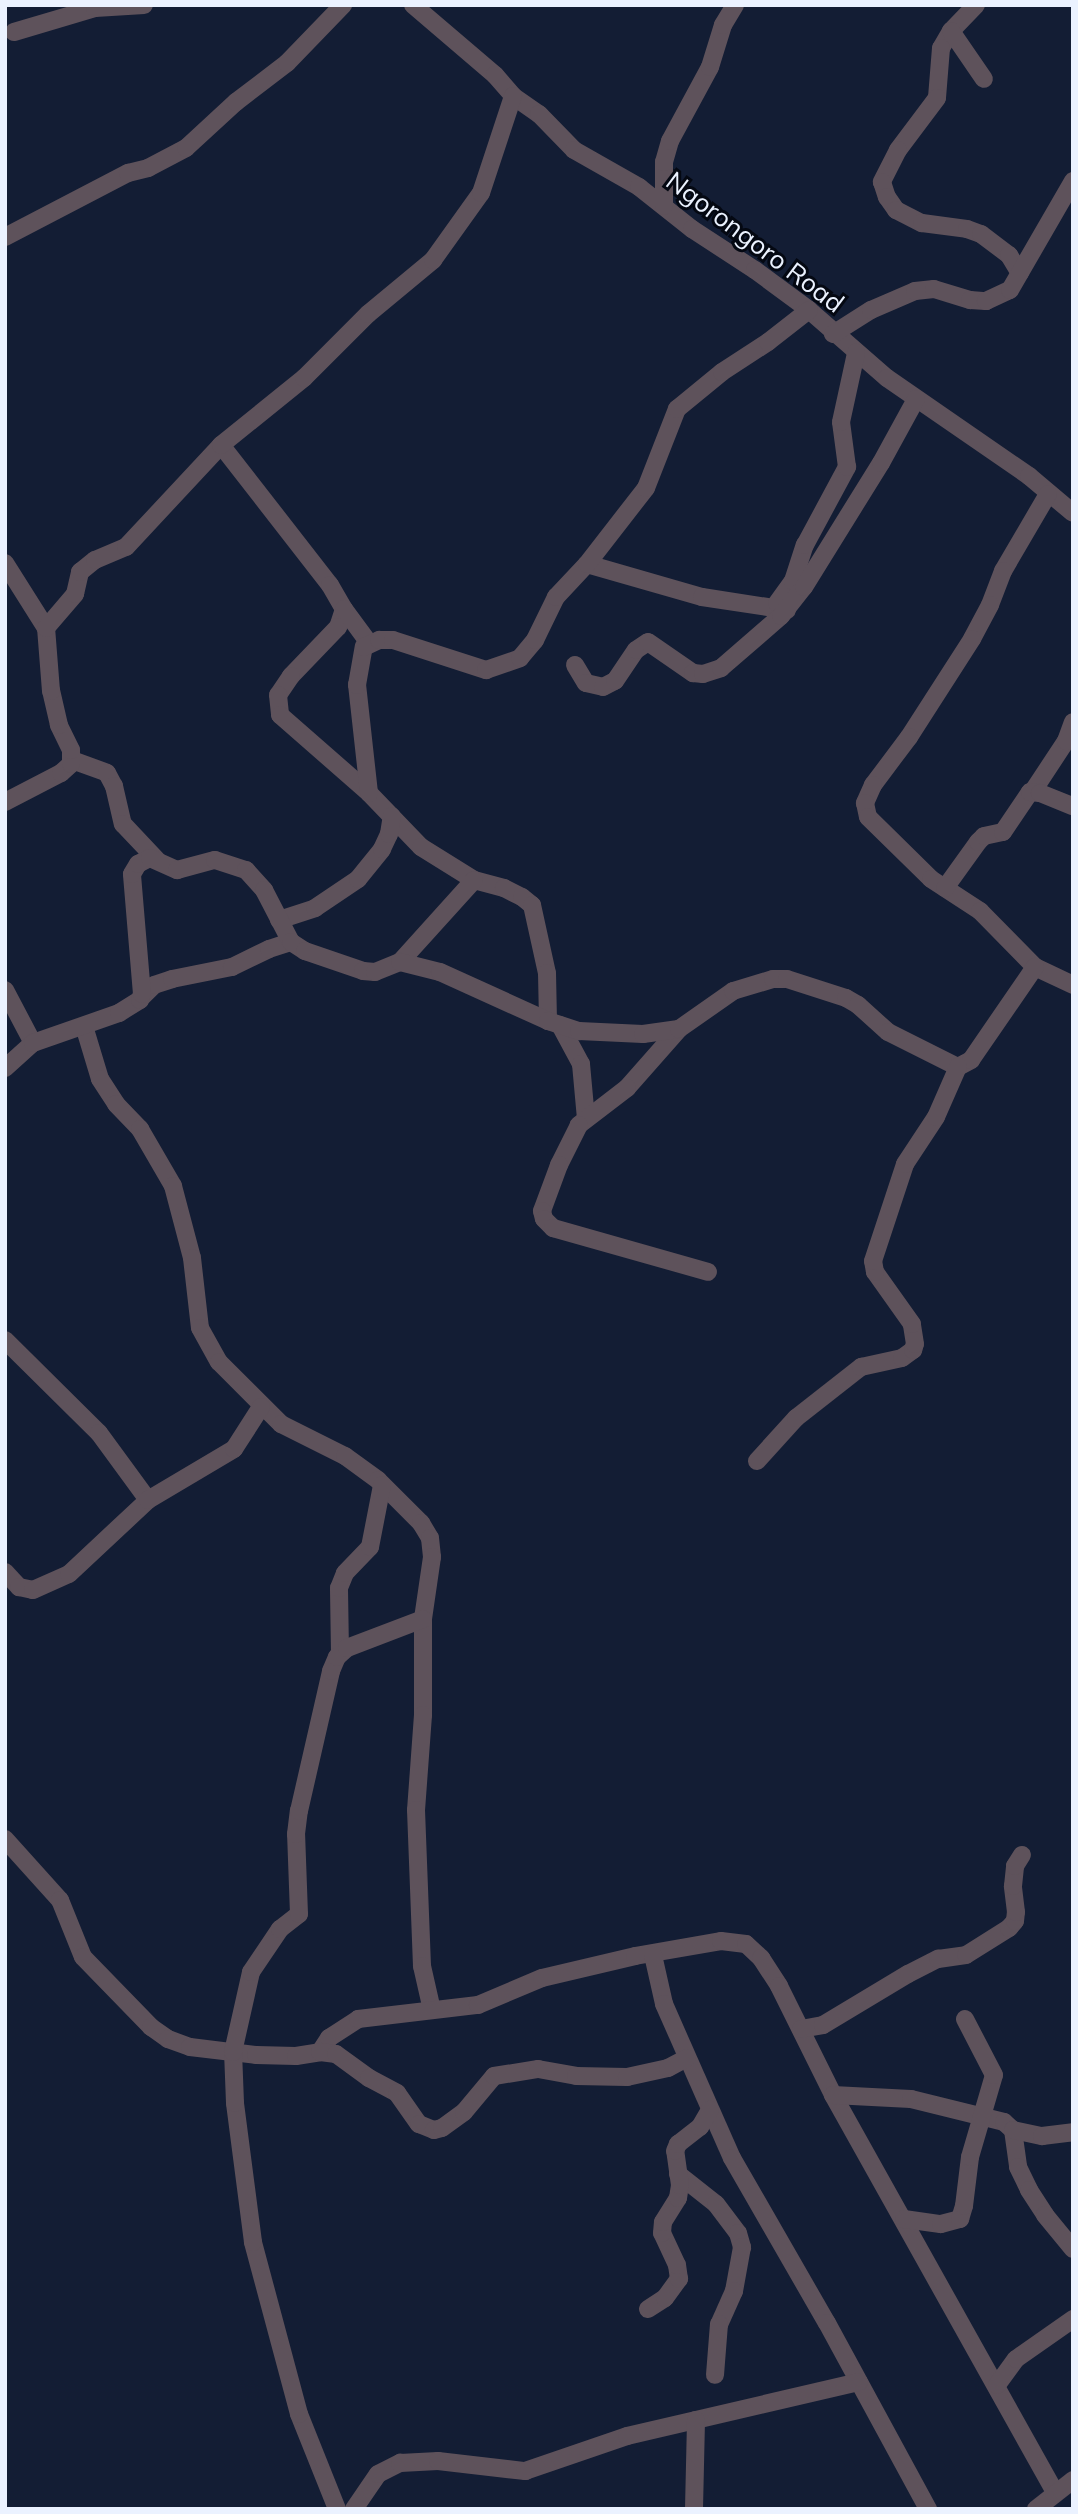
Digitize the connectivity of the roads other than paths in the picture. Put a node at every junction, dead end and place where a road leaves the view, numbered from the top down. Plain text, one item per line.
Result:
1 (144, 5) edge
2 (343, 5) edge
3 (413, 5) edge
4 (735, 5) edge
5 (976, 5) edge
6 (951, 31) junction
7 (15, 32) dead end
8 (984, 79) dead end
9 (513, 96) junction
10 (1073, 181) edge
11 (664, 206) junction
12 (5, 237) edge
13 (1020, 273) junction
14 (809, 310) junction
15 (833, 334) junction
16 (856, 353) junction
17 (916, 399) junction
18 (221, 445) junction
19 (1048, 494) junction
20 (1073, 513) edge
21 (5, 563) edge
22 (587, 564) junction
23 (344, 608) junction
24 (780, 608) junction
25 (46, 628) junction
26 (369, 643) junction
27 (575, 665) dead end
28 (1073, 722) edge
29 (72, 760) junction
30 (1034, 792) junction
31 (369, 793) junction
32 (5, 802) edge
33 (1073, 806) edge
34 (392, 816) junction
35 (157, 860) junction
36 (474, 880) junction
37 (945, 888) junction
38 (279, 919) junction
39 (290, 943) junction
40 (400, 962) junction
41 (1035, 967) junction
42 (1073, 985) edge
43 (5, 990) edge
44 (141, 998) junction
45 (554, 1023) junction
46 (84, 1026) junction
47 (679, 1030) junction
48 (33, 1043) junction
49 (958, 1067) junction
50 (5, 1068) edge
51 (586, 1119) junction
52 (708, 1272) dead end
53 (5, 1340) edge
54 (261, 1407) junction
55 (757, 1461) dead end
56 (382, 1485) junction
57 (148, 1500) junction
58 (5, 1572) edge
59 (423, 1619) junction
60 (340, 1653) junction
61 (5, 1839) edge
62 (1022, 1855) dead end
63 (653, 1955) junction
64 (432, 2010) junction
65 (965, 2019) dead end
66 (801, 2029) junction
67 (233, 2052) junction
68 (320, 2052) junction
69 (687, 2058) junction
70 (833, 2095) junction
71 (710, 2110) junction
72 (984, 2116) junction
73 (1013, 2130) junction
74 (1073, 2132) edge
75 (678, 2174) junction
76 (904, 2219) junction
77 (1073, 2249) edge
78 (648, 2309) dead end
79 (1073, 2319) edge
80 (715, 2375) dead end
81 (859, 2382) junction
82 (997, 2385) junction
83 (696, 2420) junction
84 (1073, 2480) edge
85 (1055, 2492) junction
86 (337, 2509) edge
87 (354, 2509) edge
88 (694, 2509) edge
89 (928, 2509) edge
90 (1036, 2509) edge

1 - 7 street
2 - 12 street
3 - 9 street, Ngorongoro Road
4 - 11 street
5 - 6 street
6 - 8 street
6 - 13 street
9 - 11 street, Ngorongoro Road
9 - 18 street
10 - 13 street
11 - 14 street, Ngorongoro Road
13 - 15 street
14 - 15 street, Ngorongoro Road
14 - 22 street
15 - 16 street, Ngorongoro Road
16 - 17 street, Ngorongoro Road
16 - 24 street
17 - 19 street, Ngorongoro Road
17 - 24 street
18 - 23 street
18 - 25 street
19 - 20 street, Ngorongoro Road
19 - 37 street
21 - 25 street
22 - 24 street
22 - 26 street
23 - 26 street
23 - 31 street
24 - 27 street
25 - 29 street
26 - 31 street
28 - 30 street
29 - 32 street
29 - 35 street
30 - 33 street
30 - 37 street
31 - 34 street
34 - 36 street
34 - 38 street
35 - 38 street
35 - 44 street
36 - 40 street
36 - 45 street
37 - 41 street
38 - 39 street
39 - 40 street
39 - 44 street
40 - 45 street
41 - 42 street
41 - 49 street
43 - 48 street
44 - 46 street
45 - 47 street
45 - 51 street
46 - 48 street
46 - 54 street
47 - 49 street
47 - 51 street
48 - 50 street
49 - 55 street
51 - 52 street
53 - 57 street
54 - 56 street
54 - 57 street
56 - 59 street
56 - 60 street
57 - 58 street
59 - 60 street
59 - 64 street
60 - 67 street
61 - 67 street
62 - 66 street
63 - 64 street
63 - 66 street
63 - 69 street
64 - 68 street
65 - 72 street
66 - 70 street
67 - 68 street
67 - 86 street
68 - 69 street
69 - 71 street
70 - 72 street
70 - 76 street
71 - 75 street
71 - 81 street
72 - 73 street
72 - 76 street
73 - 74 street
73 - 77 street
75 - 78 street
75 - 80 street
76 - 82 street
79 - 82 street
81 - 83 street
81 - 89 street
82 - 85 street
83 - 87 street
83 - 88 street
84 - 85 street
85 - 90 street

